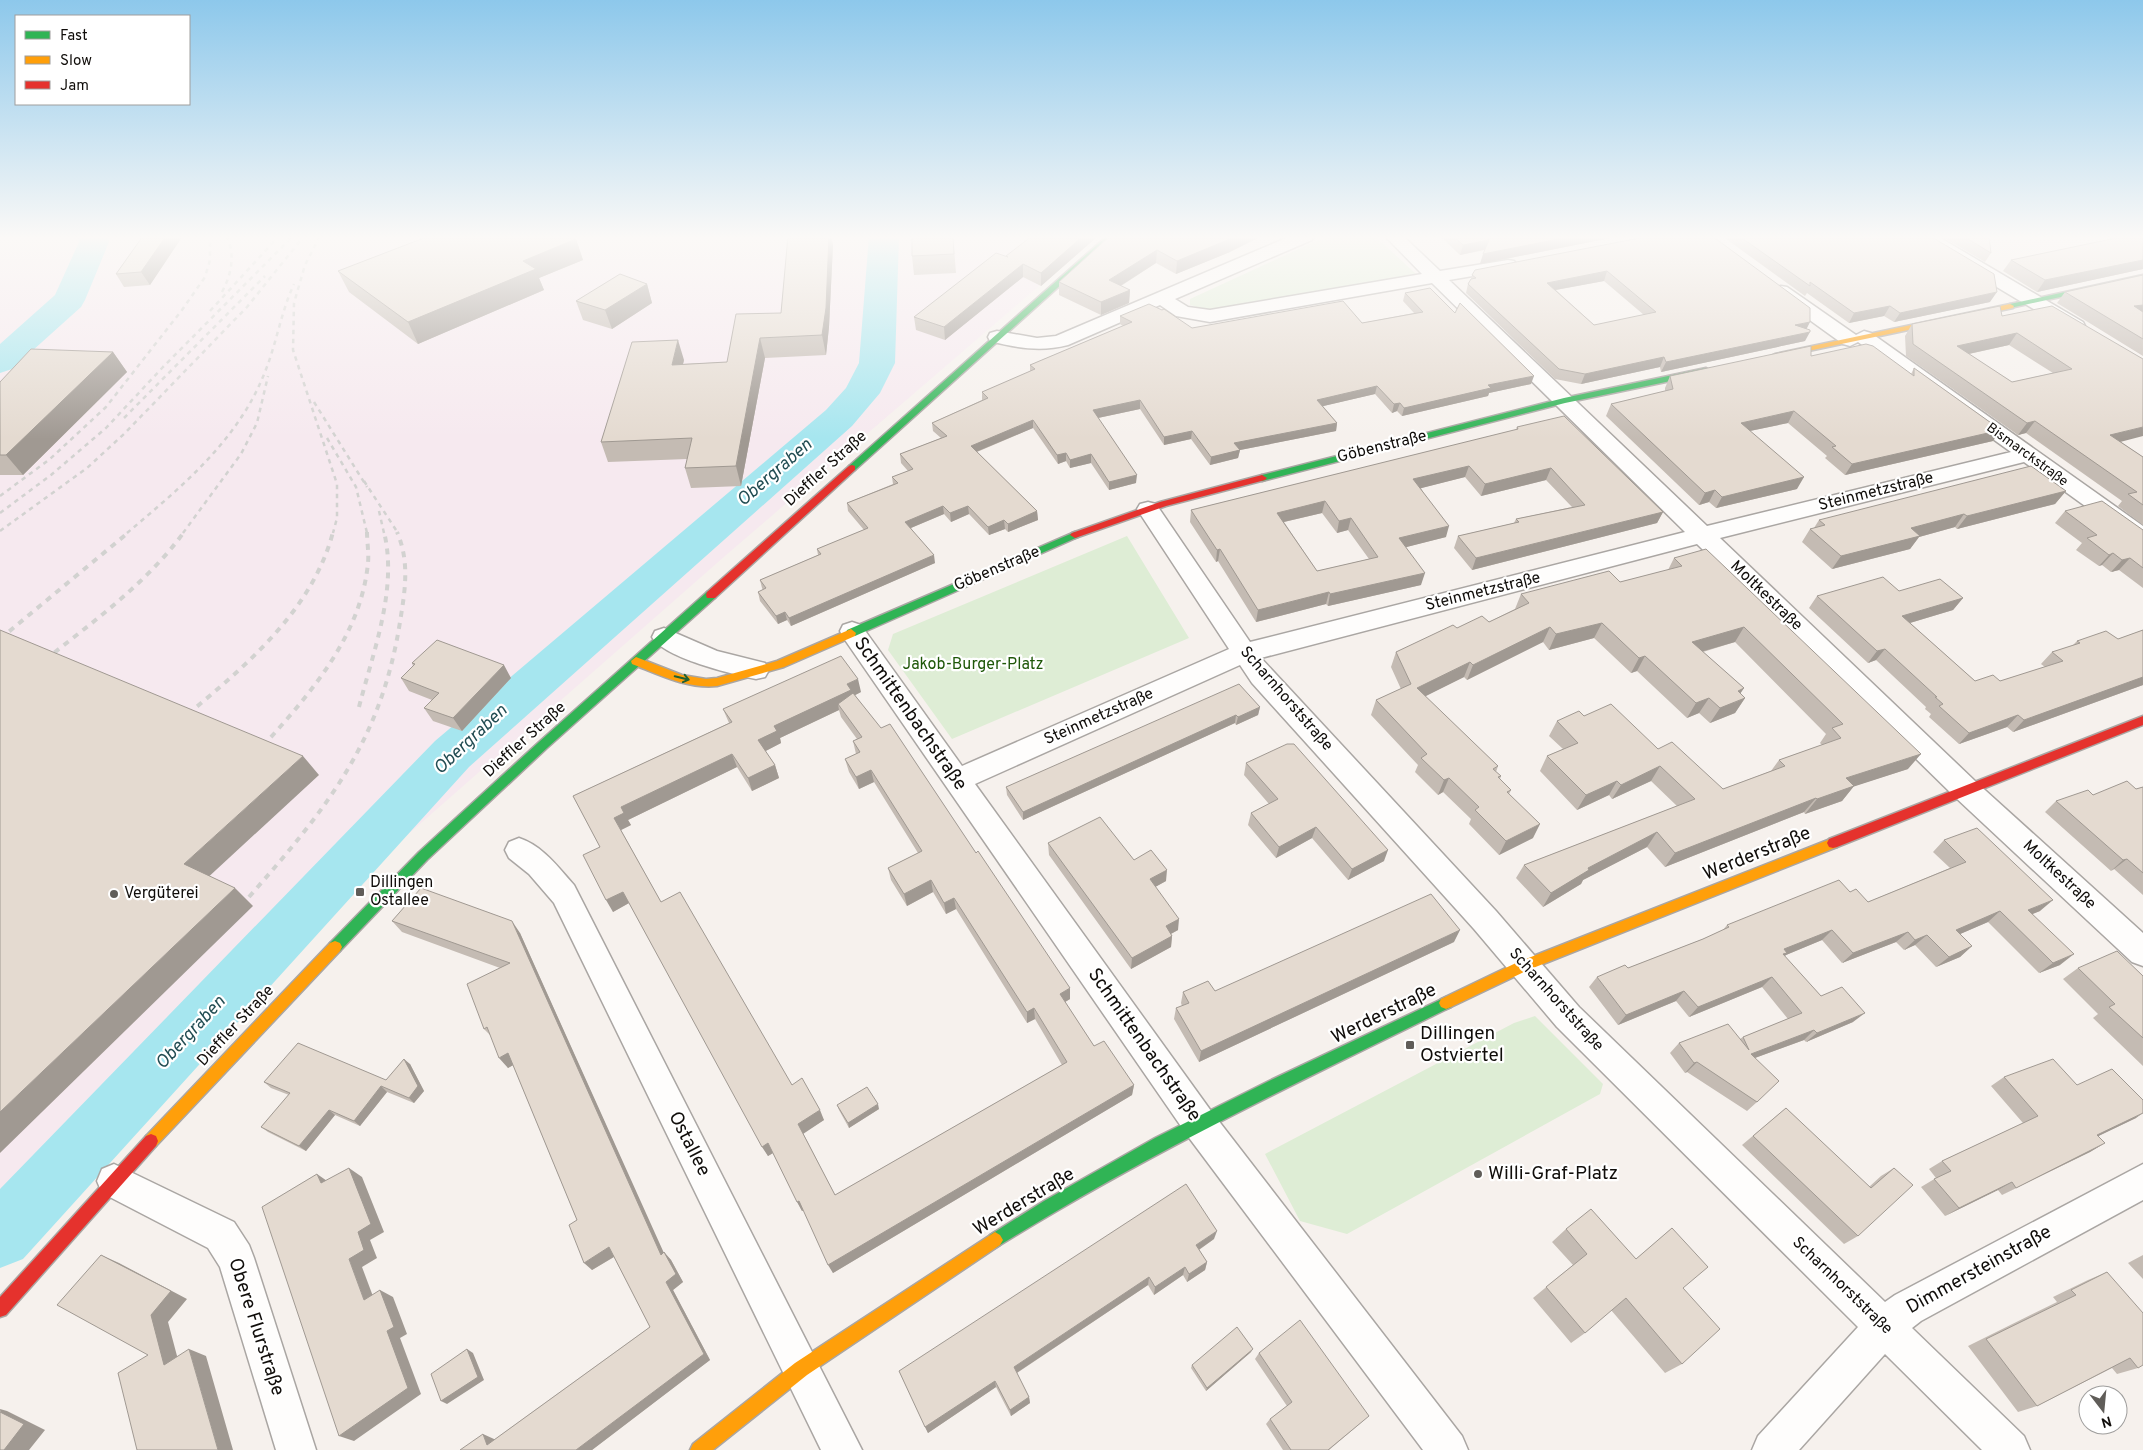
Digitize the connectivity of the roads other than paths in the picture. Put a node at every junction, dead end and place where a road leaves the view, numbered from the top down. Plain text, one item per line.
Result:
1 (1035, 304) edge
2 (1151, 304) edge
3 (1170, 304) edge
4 (1286, 304) edge
5 (1463, 304) edge
6 (1804, 304) edge
7 (2020, 304) edge
8 (2037, 304) edge
9 (2092, 336) edge
10 (997, 337) junction
11 (1857, 338) junction
12 (1764, 358) edge
13 (1716, 368) edge
14 (1564, 401) junction
15 (2027, 455) junction
16 (1148, 509) junction
17 (1702, 535) junction
18 (2143, 537) edge
19 (852, 631) junction
20 (664, 636) junction
21 (1244, 653) junction
22 (636, 661) junction
23 (756, 670) junction
24 (2143, 720) edge
25 (957, 780) junction
26 (1965, 789) junction
27 (519, 850) dead end
28 (2143, 952) edge
29 (1523, 966) junction
30 (1199, 1123) junction
31 (114, 1181) junction
32 (2143, 1181) edge
33 (0, 1309) edge
34 (1884, 1326) junction
35 (802, 1369) junction
36 (296, 1450) edge
37 (699, 1450) edge
38 (842, 1450) edge
39 (1448, 1450) edge
40 (1772, 1450) edge
41 (2010, 1450) edge

1 - 10 street, Dieffler Straße
2 - 10 street
3 - 4 street
5 - 14 street, Moltkestraße
6 - 11 street, Bismarckstraße
7 - 11 street
8 - 9 street
10 - 20 street, Dieffler Straße
11 - 12 street
11 - 15 street, Bismarckstraße
13 - 14 street, Göbenstraße
14 - 16 street, Göbenstraße
14 - 17 street, Moltkestraße
15 - 17 street, Steinmetzstraße
15 - 18 street, Bismarckstraße
16 - 19 street, Göbenstraße
16 - 21 street, Scharnhorststraße
17 - 21 street, Steinmetzstraße
17 - 26 street, Moltkestraße
19 - 23 street, Göbenstraße
19 - 25 street, Schmittenbachstraße
20 - 22 street, Dieffler Straße
20 - 23 street, Göbenstraße
21 - 25 street, Steinmetzstraße
21 - 29 street, Scharnhorststraße
22 -> 23 street, Göbenstraße
22 - 31 street, Dieffler Straße
24 - 26 street, Werderstraße
25 - 30 street, Schmittenbachstraße
26 - 28 street, Moltkestraße
26 - 29 street, Werderstraße
27 - 35 street, Ostallee
29 - 30 street, Werderstraße
29 - 34 street, Scharnhorststraße
30 - 35 street, Werderstraße
30 - 39 street, Schmittenbachstraße
31 - 33 street, Dieffler Straße
31 - 36 street, Obere Flurstraße
32 - 34 street, Dimmersteinstraße
34 - 40 street, Dimmersteinstraße
34 - 41 street, Scharnhorststraße
35 - 37 street, Werderstraße
35 - 38 street, Ostallee

